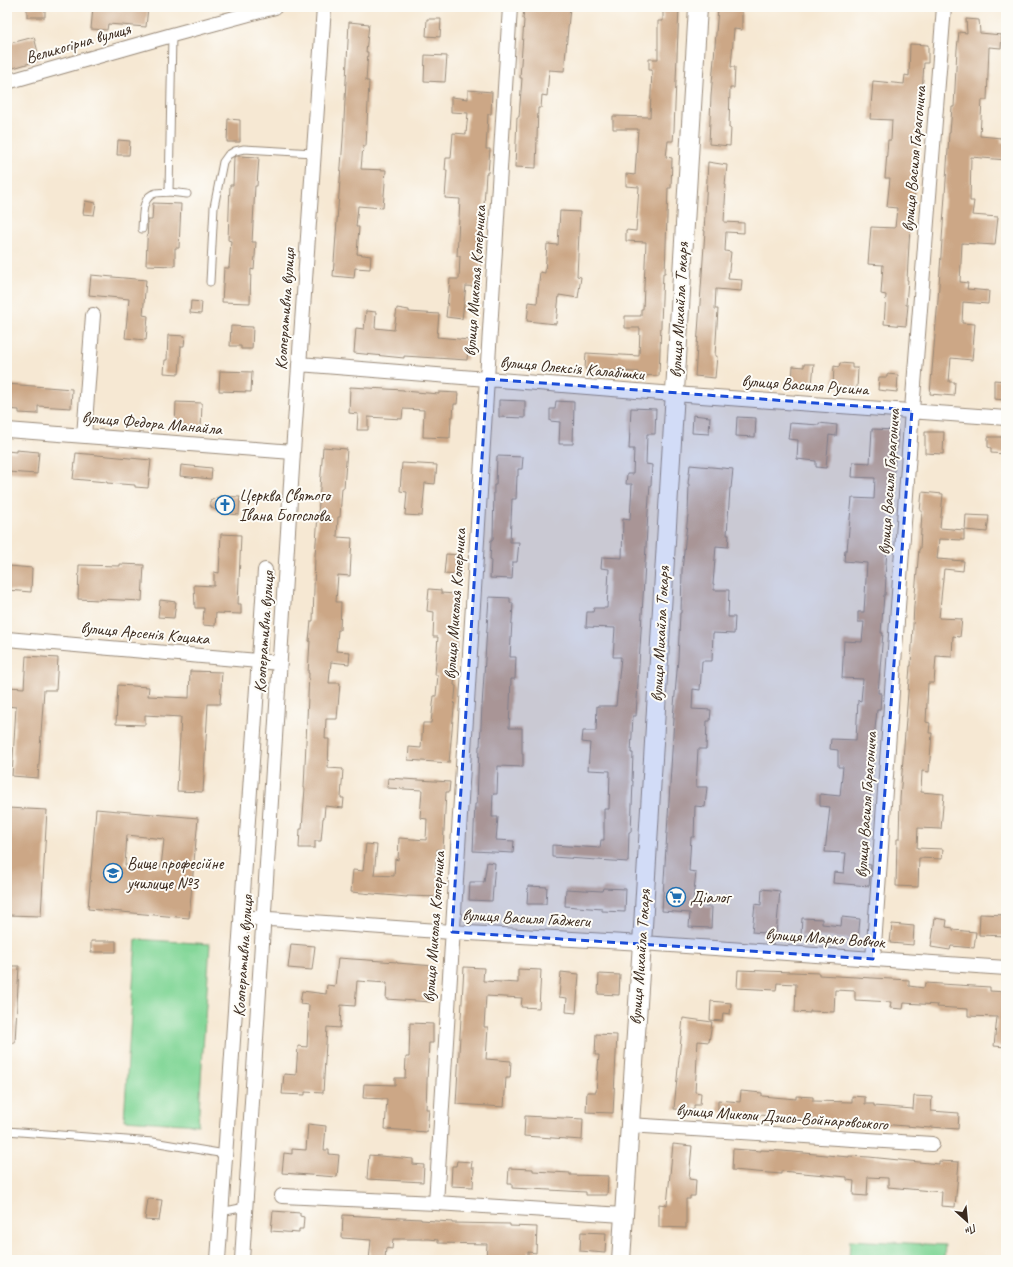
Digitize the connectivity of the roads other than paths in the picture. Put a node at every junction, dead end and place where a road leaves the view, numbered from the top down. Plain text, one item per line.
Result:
1 (275, 7) edge
2 (324, 7) edge
3 (510, 7) edge
4 (698, 7) edge
5 (944, 7) edge
6 (172, 35) junction
7 (7, 82) edge
8 (314, 153) junction
9 (169, 192) junction
10 (187, 194) dead end
11 (142, 229) dead end
12 (210, 282) dead end
13 (93, 315) dead end
14 (299, 364) junction
15 (487, 379) junction
16 (674, 394) junction
17 (912, 410) junction
18 (1006, 418) edge
19 (7, 430) edge
20 (84, 436) junction
21 (293, 452) junction
22 (264, 570) dead end
23 (7, 639) edge
24 (259, 661) junction
25 (280, 663) junction
26 (241, 916) junction
27 (264, 918) junction
28 (452, 932) junction
29 (642, 943) junction
30 (874, 959) junction
31 (1006, 968) edge
32 (629, 1125) junction
33 (7, 1130) edge
34 (932, 1144) dead end
35 (225, 1154) junction
36 (282, 1196) dead end
37 (436, 1203) junction
38 (245, 1207) junction
39 (221, 1212) junction
40 (623, 1215) junction
41 (218, 1260) edge
42 (242, 1260) edge
43 (621, 1260) edge

1 - 6 street, Великогірна вулиця
2 - 8 street, Кооперативна вулиця
3 - 15 street, вулиця Миколая Коперника
4 - 16 street, вулиця Михайла Токаря
5 - 17 street, вулиця Василя Гарагонича
6 - 7 street, Великогірна вулиця
6 - 9 lane
8 - 12 lane
8 - 14 street, Кооперативна вулиця
9 - 10 lane
9 - 11 lane
13 - 20 street
14 - 15 street, вулиця Олексія Калабішки
14 - 21 street, Кооперативна вулиця
15 - 16 street, вулиця Олексія Калабішки
15 - 28 street, вулиця Миколая Коперника
16 - 17 street, вулиця Василя Русина
16 - 29 street, вулиця Михайла Токаря
17 - 18 street, вулиця Василя Русина
17 - 30 street, вулиця Василя Гарагонича
19 - 20 street, вулиця Федора Манайла
20 - 21 street, вулиця Федора Манайла
21 - 25 street, Кооперативна вулиця
22 - 24 street, Кооперативна вулиця
23 - 24 street, вулиця Арсенія Коцака
24 - 25 street, вулиця Арсенія Коцака
24 - 26 street, Кооперативна вулиця
25 - 27 street, Кооперативна вулиця
26 - 27 street, вулиця Василя Гаджеги
26 - 35 street, Кооперативна вулиця
27 - 28 street, вулиця Василя Гаджеги
27 - 38 street, Кооперативна вулиця
28 - 29 street, вулиця Василя Гаджеги
28 - 37 street, вулиця Миколая Коперника
29 - 30 street, вулиця Марко Вовчок
29 - 32 street, вулиця Михайла Токаря
30 - 31 street, вулиця Марко Вовчок
32 - 34 street, вулиця Миколи Дзись-Войнаровського
32 - 40 street, вулиця Михайла Токаря
33 - 35 lane
35 - 39 street, Кооперативна вулиця
36 - 37 street
37 - 40 street
38 - 39 lane
38 - 42 street, Кооперативна вулиця
39 - 41 street, Кооперативна вулиця
40 - 43 street, вулиця Михайла Токаря

